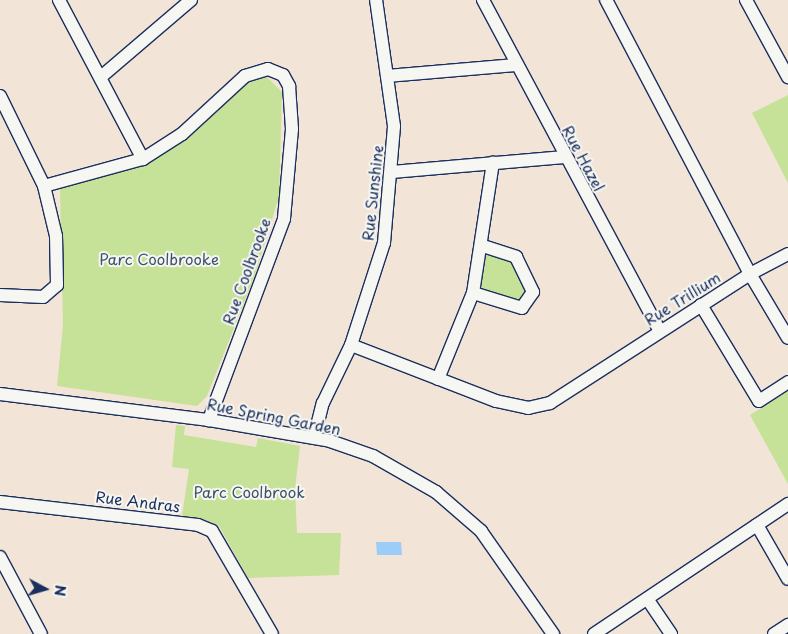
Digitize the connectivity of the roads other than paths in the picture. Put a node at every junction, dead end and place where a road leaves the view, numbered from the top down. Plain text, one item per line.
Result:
1 (59, 0) edge
2 (191, 0) edge
3 (376, 0) edge
4 (483, 0) edge
5 (606, 0) edge
6 (746, 0) edge
7 (516, 66) junction
8 (102, 76) junction
9 (387, 76) junction
10 (788, 77) edge
11 (0, 96) edge
12 (564, 156) junction
13 (143, 159) junction
14 (493, 163) junction
15 (392, 172) junction
16 (44, 186) junction
17 (483, 246) junction
18 (788, 254) edge
19 (750, 274) junction
20 (473, 293) junction
21 (0, 295) edge
22 (701, 305) junction
23 (659, 330) junction
24 (788, 338) edge
25 (350, 345) junction
26 (438, 379) junction
27 (788, 382) edge
28 (0, 394) edge
29 (209, 420) junction
30 (314, 438) junction
31 (0, 502) edge
32 (788, 504) edge
33 (757, 526) junction
34 (0, 557) edge
35 (788, 579) edge
36 (648, 600) junction
37 (788, 624) edge
38 (41, 634) edge
39 (272, 634) edge
40 (553, 634) edge
41 (594, 634) edge
42 (671, 634) edge
43 (774, 634) edge

1 - 8 street
2 - 8 street
3 - 9 street, Rue Sunshine
4 - 7 street, Rue Hazel
5 - 19 street
6 - 10 street
7 - 9 street
7 - 12 street, Rue Hazel
8 - 13 street
9 - 15 street, Rue Sunshine
11 - 16 street
12 - 14 street
12 - 23 street, Rue Hazel
13 - 16 street, Rue Coolbrooke
13 - 29 street, Rue Coolbrooke
14 - 15 street
14 - 17 street
15 - 25 street, Rue Sunshine
16 - 21 street
17 - 20 street
17 - 20 street
18 - 19 street, Rue Trillium
19 - 22 street, Rue Trillium
19 - 24 street
20 - 26 street
22 - 23 street, Rue Trillium
22 - 27 street
23 - 26 street, Rue Trillium
25 - 26 street, Rue Trillium
25 - 30 street, Rue Sunshine
28 - 29 street, Rue Spring Garden
29 - 30 street, Rue Spring Garden
30 - 40 street, Rue Spring Garden
31 - 39 street, Rue Andras
32 - 33 street
33 - 35 street
33 - 36 street
34 - 38 street
36 - 41 street
36 - 42 street
37 - 43 street

